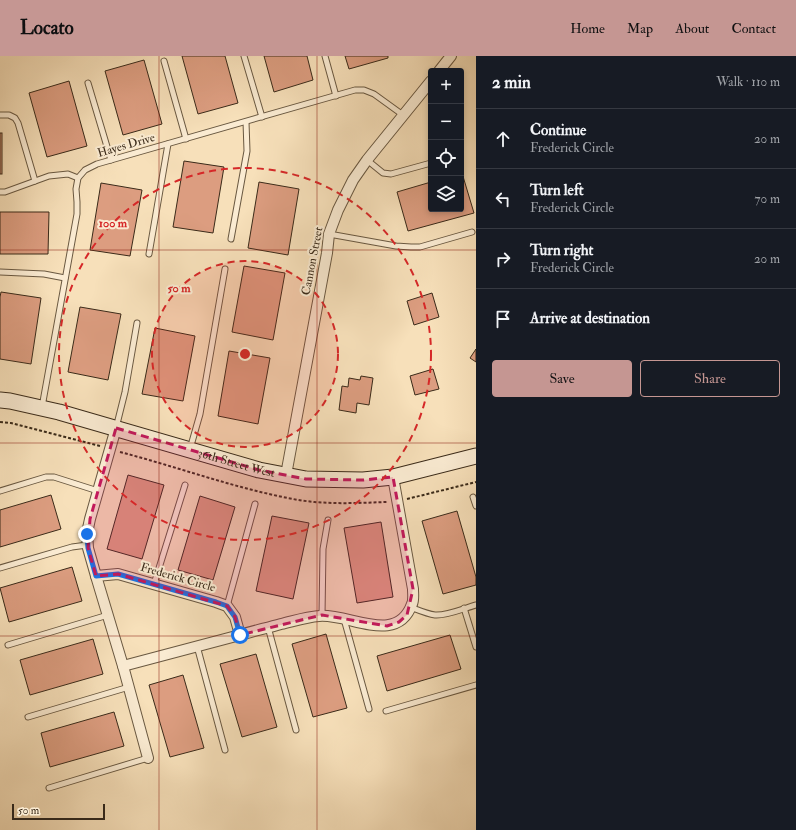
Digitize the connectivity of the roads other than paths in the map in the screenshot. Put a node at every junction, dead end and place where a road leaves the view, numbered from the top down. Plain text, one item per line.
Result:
1 (244, 56) edge
2 (325, 56) edge
3 (452, 56) edge
4 (164, 61) dead end
5 (442, 68) edge
6 (88, 83) dead end
7 (428, 85) edge
8 (336, 96) junction
9 (0, 115) edge
10 (402, 115) junction
11 (262, 117) junction
12 (246, 122) junction
13 (186, 138) junction
14 (168, 144) junction
15 (111, 160) junction
16 (367, 160) junction
17 (428, 164) edge
18 (78, 178) junction
19 (35, 181) junction
20 (0, 192) edge
21 (472, 232) dead end
22 (329, 234) junction
23 (231, 239) dead end
24 (149, 254) dead end
25 (225, 270) dead end
26 (0, 272) edge
27 (66, 278) junction
28 (137, 323) dead end
29 (0, 400) edge
30 (42, 408) junction
31 (116, 428) junction
32 (189, 449) junction
33 (476, 456) edge
34 (286, 475) junction
35 (393, 477) junction
36 (185, 484) dead end
37 (0, 491) edge
38 (98, 491) junction
39 (473, 497) dead end
40 (255, 504) dead end
41 (476, 506) edge
42 (328, 520) dead end
43 (88, 545) junction
44 (0, 568) edge
45 (96, 576) junction
46 (154, 584) junction
47 (476, 605) edge
48 (227, 606) junction
49 (410, 607) junction
50 (464, 608) junction
51 (108, 615) junction
52 (322, 616) junction
53 (344, 619) junction
54 (268, 627) junction
55 (240, 635) junction
56 (8, 645) dead end
57 (197, 646) junction
58 (476, 647) edge
59 (123, 666) junction
60 (476, 685) edge
61 (129, 687) junction
62 (369, 709) dead end
63 (386, 711) dead end
64 (28, 717) dead end
65 (296, 730) dead end
66 (225, 750) dead end
67 (148, 758) joint
68 (49, 788) dead end

1 - 11 lane
2 - 8 lane
3 - 5 street
4 - 13 lane
6 - 15 lane
7 - 10 street, Cannon Street
8 - 10 lane, Hayes Drive
8 - 11 lane, Hayes Drive
9 - 19 lane
10 - 16 street, Cannon Street
11 - 12 lane, Hayes Drive
12 - 13 lane, Hayes Drive
12 - 23 lane
13 - 14 lane, Hayes Drive
14 - 15 lane, Hayes Drive
14 - 24 lane
15 - 18 lane, Hayes Drive
16 - 17 lane
16 - 22 street, Cannon Street
18 - 19 lane
18 - 27 lane
19 - 20 lane
21 - 22 lane
22 - 34 street, Cannon Street
25 - 32 lane
26 - 27 lane
27 - 30 lane
28 - 31 lane
29 - 30 street, 36th Street West
30 - 31 street, 36th Street West
31 - 32 street, 36th Street West
31 - 38 street
32 - 34 street, 36th Street West
33 - 35 street, 36th Street West
34 - 35 street, 36th Street West
35 - 49 street
36 - 46 lane
37 - 38 lane
38 - 43 street
39 - 41 lane
40 - 48 lane
42 - 52 lane
43 - 44 lane
43 - 45 street
45 - 46 street, Frederick Circle
45 - 51 street
46 - 48 street, Frederick Circle
47 - 50 lane
48 - 55 street, Frederick Circle
49 - 50 lane
49 - 53 street
50 - 58 lane
51 - 56 lane
51 - 59 street
52 - 53 street
52 - 54 street
53 - 62 lane
54 - 55 street
54 - 65 lane
55 - 57 street
57 - 59 street
57 - 66 lane
59 - 61 street
60 - 63 lane
61 - 64 lane
61 - 67 street
67 - 68 lane

